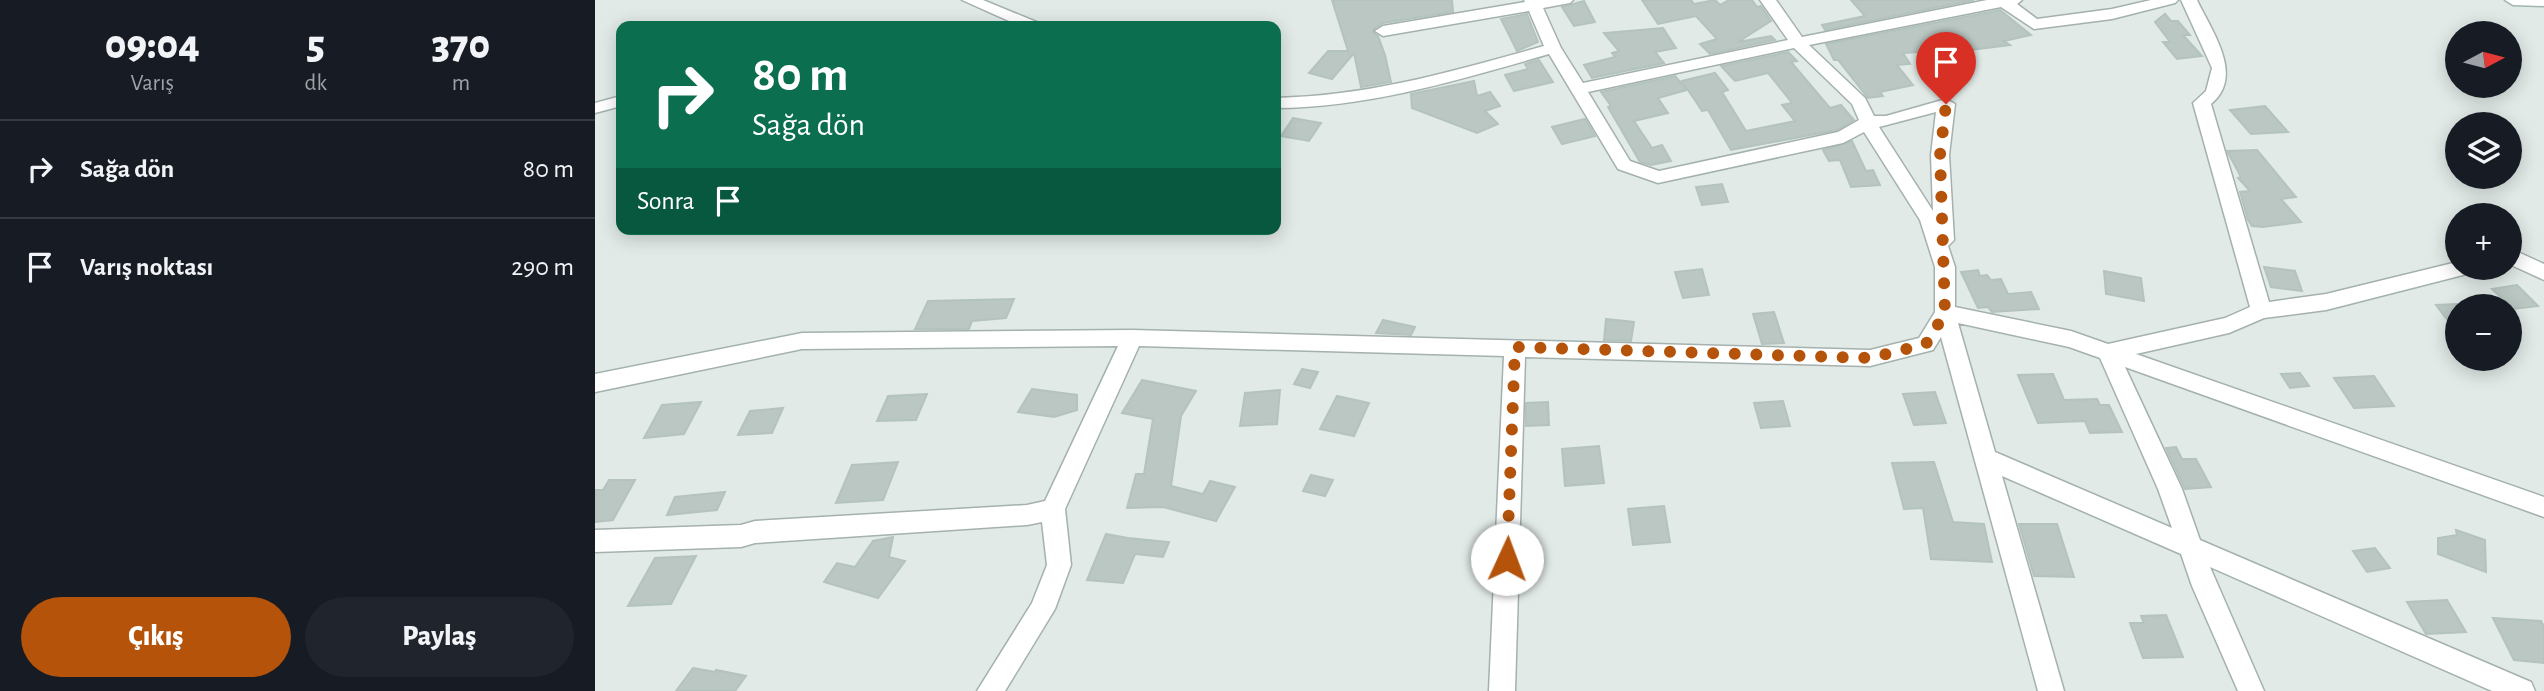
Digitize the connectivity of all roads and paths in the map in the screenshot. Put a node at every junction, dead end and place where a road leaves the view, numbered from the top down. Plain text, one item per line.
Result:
1 (970, 0) edge
2 (1565, 0) edge
3 (1768, 0) edge
4 (1915, 0) edge
5 (2170, 0) edge
6 (2189, 0) edge
7 (2513, 0) edge
8 (2009, 1) edge
9 (2544, 1) edge
10 (1533, 3) edge
11 (1928, 15) junction
12 (1021, 21) edge
13 (1383, 31) dead end
14 (1797, 42) junction
15 (1553, 48) junction
16 (1579, 89) junction
17 (616, 103) edge
18 (1281, 103) edge
19 (595, 108) edge
20 (1869, 122) junction
21 (2522, 262) edge
22 (1945, 267) junction
23 (2445, 272) edge
24 (2544, 273) edge
25 (2261, 311) junction
26 (1945, 313) junction
27 (1132, 338) junction
28 (1515, 347) junction
29 (2108, 352) junction
30 (595, 383) edge
31 (1985, 458) junction
32 (2544, 507) edge
33 (1053, 509) junction
34 (595, 541) edge
35 (2191, 549) junction
36 (990, 691) edge
37 (1502, 691) edge
38 (2051, 691) edge
39 (2251, 691) edge
40 (2522, 691) edge

1 - 12 street
2 - 10 street
3 - 14 street
4 - 11 street
5 - 8 street
6 - 25 street
7 - 9 street
8 - 11 street
10 - 13 street
10 - 15 street
11 - 14 street
14 - 16 street
14 - 20 street
15 - 16 street
15 - 18 street
16 - 20 street
17 - 19 street
20 - 22 street
20 - 22 street
21 - 24 street
22 - 26 street
23 - 25 street
25 - 29 street
26 - 28 street
26 - 29 street
26 - 31 street
27 - 28 street
27 - 30 street
27 - 33 street
28 - 37 street
29 - 32 street
29 - 35 street
31 - 35 street
31 - 38 street
33 - 34 street
33 - 36 street
35 - 39 street
35 - 40 street

